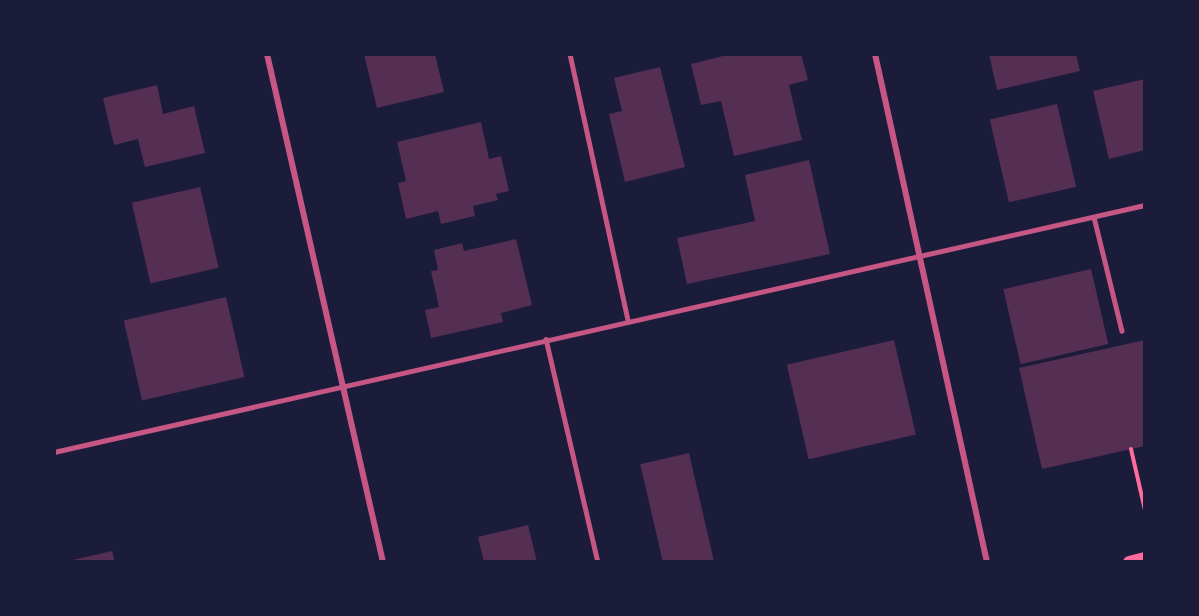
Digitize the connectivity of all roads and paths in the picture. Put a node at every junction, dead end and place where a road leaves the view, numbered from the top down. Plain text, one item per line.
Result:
1 (267, 54) edge
2 (570, 54) edge
3 (875, 54) edge
4 (1145, 205) edge
5 (1094, 217) junction
6 (920, 257) junction
7 (628, 321) junction
8 (1122, 331) dead end
9 (546, 339) junction
10 (340, 384) junction
11 (1131, 449) dead end
12 (54, 452) edge
13 (1145, 510) edge
14 (1145, 558) edge
15 (383, 562) edge
16 (598, 562) edge
17 (987, 562) edge
18 (1130, 562) edge

1 - 10 street
2 - 7 lane
3 - 6 street
4 - 5 lane
5 - 6 lane
5 - 8 lane
6 - 7 lane
6 - 17 street
7 - 9 lane
9 - 10 lane
9 - 16 lane
10 - 12 lane
10 - 15 street
11 - 13 path
14 - 18 main road

